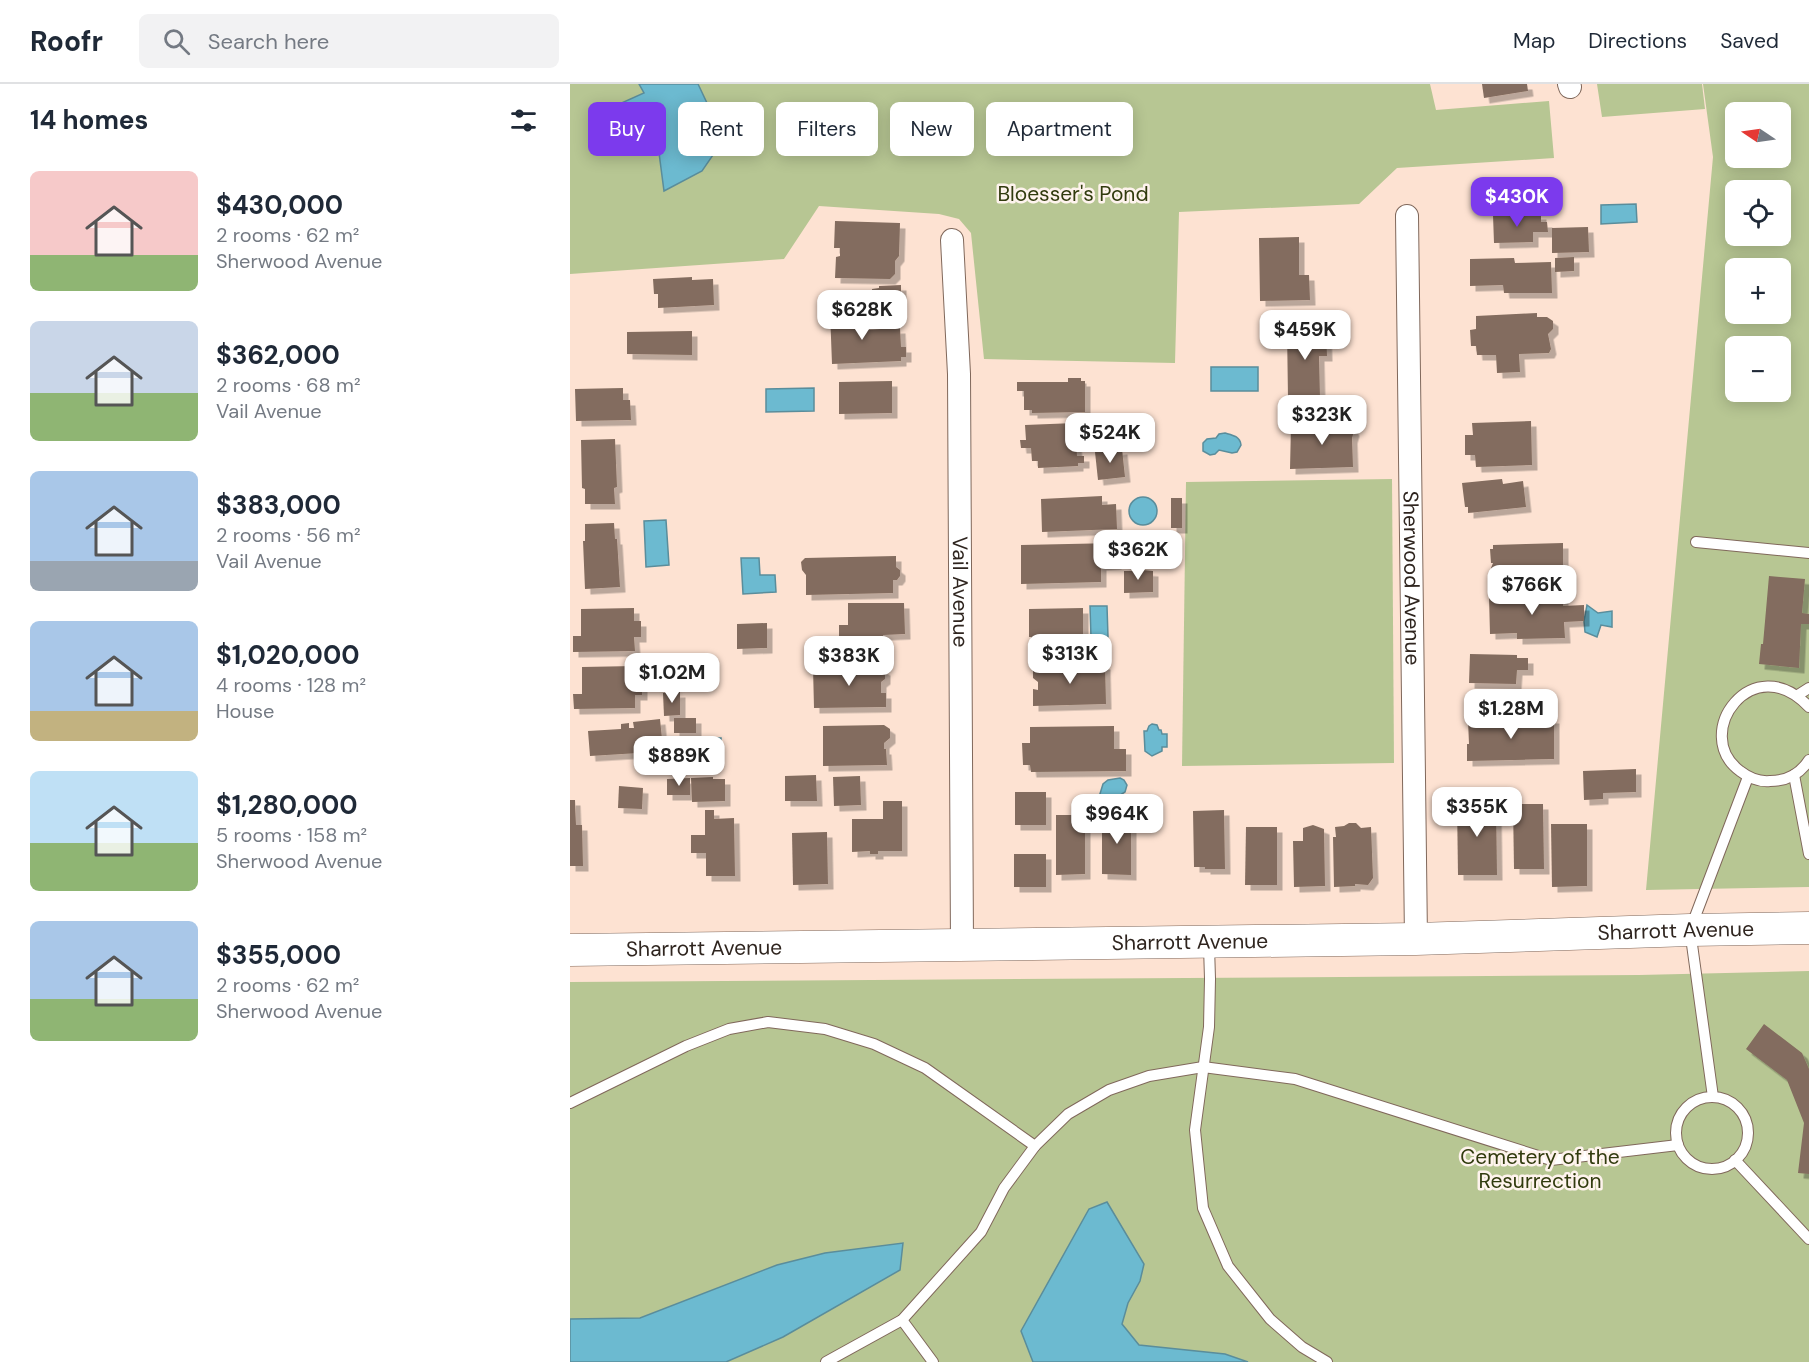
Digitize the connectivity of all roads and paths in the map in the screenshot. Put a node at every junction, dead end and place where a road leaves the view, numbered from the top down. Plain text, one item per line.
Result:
1 (1407, 216) dead end
2 (952, 240) dead end
3 (1696, 542) dead end
4 (1809, 552) edge
5 (1809, 688) edge
6 (1798, 695) junction
7 (1809, 707) edge
8 (1809, 760) edge
9 (1794, 775) junction
10 (1748, 777) junction
11 (1809, 854) edge
12 (1809, 928) edge
13 (1690, 930) junction
14 (1416, 939) junction
15 (1209, 942) junction
16 (962, 945) junction
17 (570, 950) edge
18 (1203, 1067) junction
19 (1713, 1097) junction
20 (570, 1103) edge
21 (1678, 1145) junction
22 (1035, 1146) junction
23 (1735, 1161) junction
24 (1809, 1239) edge
25 (902, 1320) junction
26 (826, 1362) edge
27 (933, 1362) edge
28 (1327, 1362) edge

1 - 14 street, Sherwood Avenue
2 - 16 street, Vail Avenue
3 - 4 lane
5 - 6 lane
6 - 7 lane
6 - 10 lane
8 - 9 lane
9 - 10 lane
9 - 11 lane
10 - 13 lane
12 - 13 street, Sharrott Avenue
13 - 14 street, Sharrott Avenue
13 - 19 lane
14 - 15 street, Sharrott Avenue
15 - 16 street, Sharrott Avenue
15 - 18 lane
16 - 17 street, Sharrott Avenue
18 - 21 lane
18 - 22 lane
18 - 28 lane
19 - 21 lane
19 - 23 lane
20 - 22 lane
21 - 23 lane
22 - 25 lane
23 - 24 lane
25 - 26 lane
25 - 27 lane

